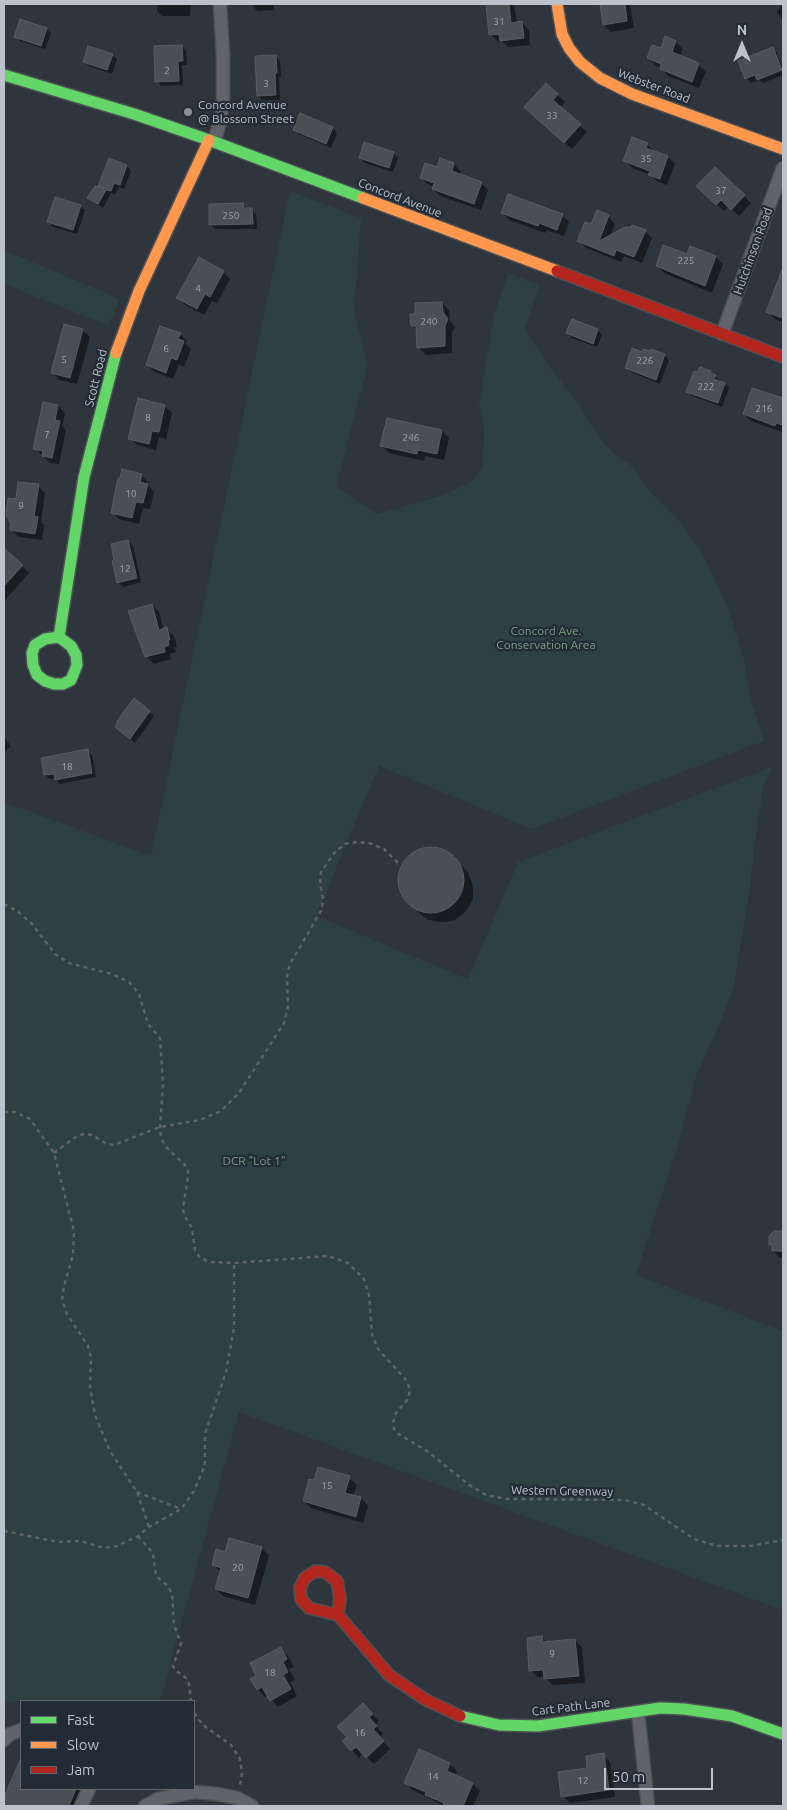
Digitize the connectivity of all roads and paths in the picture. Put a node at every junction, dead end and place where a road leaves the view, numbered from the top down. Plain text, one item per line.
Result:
1 (220, 4) edge
2 (557, 4) edge
3 (4, 75) edge
4 (211, 141) junction
5 (783, 149) edge
6 (783, 168) edge
7 (722, 334) junction
8 (783, 357) edge
9 (59, 637) junction
10 (398, 863) dead end
11 (4, 904) edge
12 (4, 1112) edge
13 (160, 1127) junction
14 (54, 1153) junction
15 (234, 1263) junction
16 (137, 1492) junction
17 (181, 1509) junction
18 (149, 1527) junction
19 (4, 1531) edge
20 (138, 1536) junction
21 (783, 1540) edge
22 (338, 1615) dead end
23 (191, 1700) edge
24 (638, 1712) junction
25 (195, 1714) edge
26 (20, 1730) edge
27 (783, 1734) edge
28 (4, 1740) edge
29 (88, 1790) edge
30 (237, 1798) junction
31 (81, 1806) edge
32 (146, 1806) edge
33 (252, 1806) edge
34 (648, 1806) edge

1 - 4 street
2 - 5 street, Webster Road
3 - 4 street, Concord Avenue
4 - 7 street, Concord Avenue
4 - 9 street, Scott Road
6 - 7 street, Hutchinson Road
7 - 8 street, Concord Avenue
9 - 9 street
10 - 13 path
11 - 13 path
12 - 14 path
13 - 14 path
13 - 15 path, Western Greenway
14 - 16 path
15 - 17 path
15 - 21 path, Western Greenway
16 - 17 path
16 - 18 path
17 - 18 path
18 - 20 path
19 - 20 path
20 - 23 path
22 - 24 street, Cart Path Lane
24 - 27 street, Cart Path Lane
24 - 34 street
25 - 30 path
26 - 28 street
29 - 31 street
30 - 32 street
30 - 33 street

